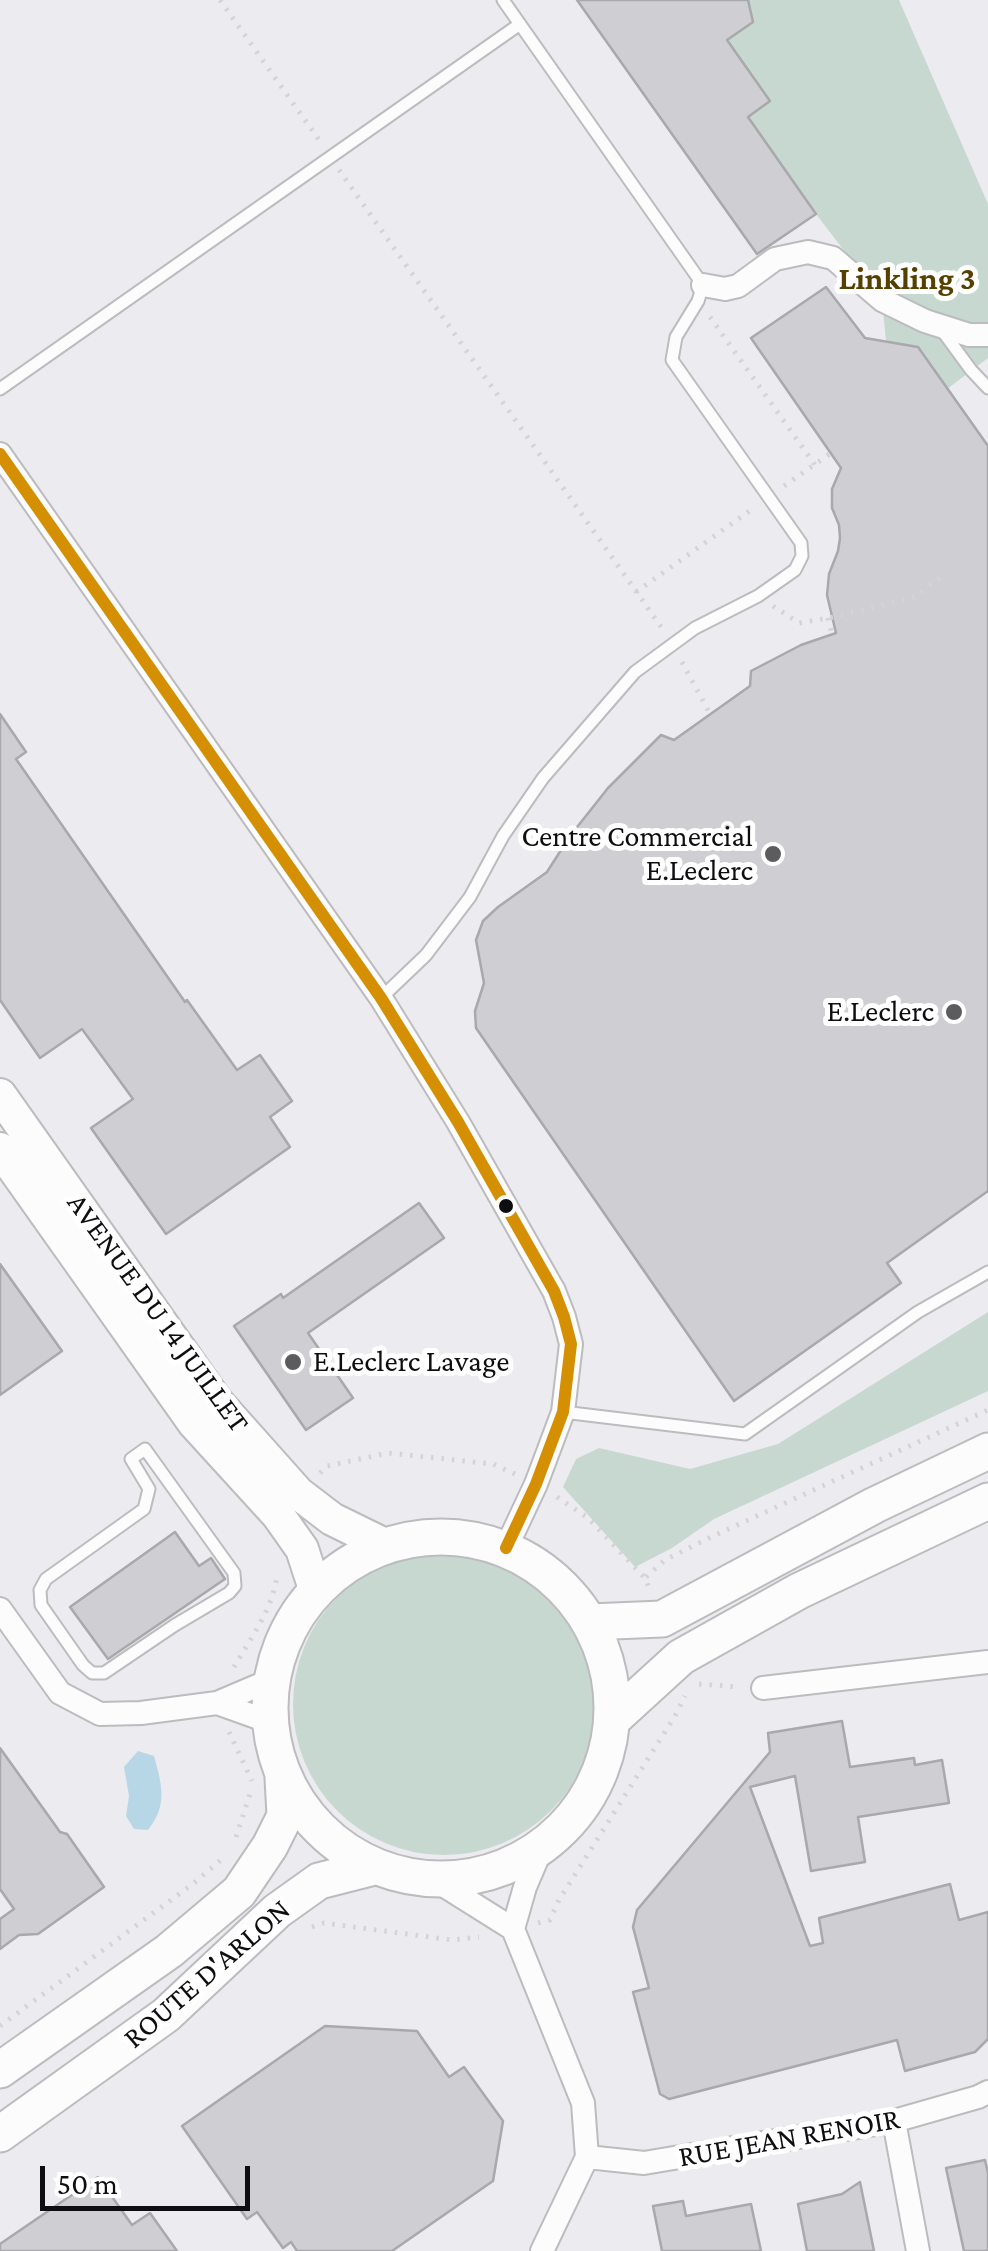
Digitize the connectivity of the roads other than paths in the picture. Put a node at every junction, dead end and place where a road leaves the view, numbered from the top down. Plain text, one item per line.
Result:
1 (504, 0) edge
2 (520, 24) junction
3 (700, 293) junction
4 (939, 326) junction
5 (988, 335) edge
6 (988, 388) edge
7 (0, 389) edge
8 (0, 454) edge
9 (381, 998) junction
10 (0, 1095) edge
11 (0, 1148) edge
12 (988, 1272) edge
13 (563, 1412) junction
14 (988, 1451) edge
15 (131, 1459) joint
16 (988, 1501) edge
17 (385, 1545) junction
18 (506, 1548) junction
19 (316, 1592) junction
20 (0, 1609) edge
21 (590, 1622) junction
22 (988, 1662) edge
23 (271, 1680) junction
24 (763, 1688) road end
25 (217, 1703) junction
26 (612, 1720) junction
27 (270, 1722) junction
28 (282, 1778) junction
29 (543, 1845) junction
30 (374, 1867) junction
31 (436, 1880) junction
32 (513, 1929) junction
33 (0, 2070) edge
34 (988, 2092) edge
35 (894, 2121) junction
36 (0, 2134) edge
37 (587, 2157) junction
38 (542, 2251) edge
39 (918, 2251) edge

1 - 2 lane
2 - 3 lane
2 - 7 lane
3 - 4 street
3 - 9 lane
4 - 5 street
4 - 6 lane
8 - 9 street
9 - 13 street
10 - 17 main road, AVENUE DU 14 JUILLET
11 - 19 main road, AVENUE DU 14 JUILLET
12 - 13 lane
13 - 18 street
14 - 21 main road
15 - 15 lane
16 - 26 main road
17 - 18 main road
17 - 19 main road
18 - 21 main road
19 - 23 main road
20 - 25 street
21 - 26 main road
22 - 24 street
23 - 25 street
23 - 27 main road
25 - 27 street
26 - 29 main road
27 - 28 main road
28 - 30 main road
28 - 33 main road, ROUTE D'ARLON
29 - 31 main road
29 - 32 street
30 - 31 main road
30 - 36 main road, ROUTE D'ARLON
31 - 32 street
32 - 37 street
34 - 35 street, RUE JEAN RENOIR
35 - 37 street, RUE JEAN RENOIR
35 - 39 street
37 - 38 street

